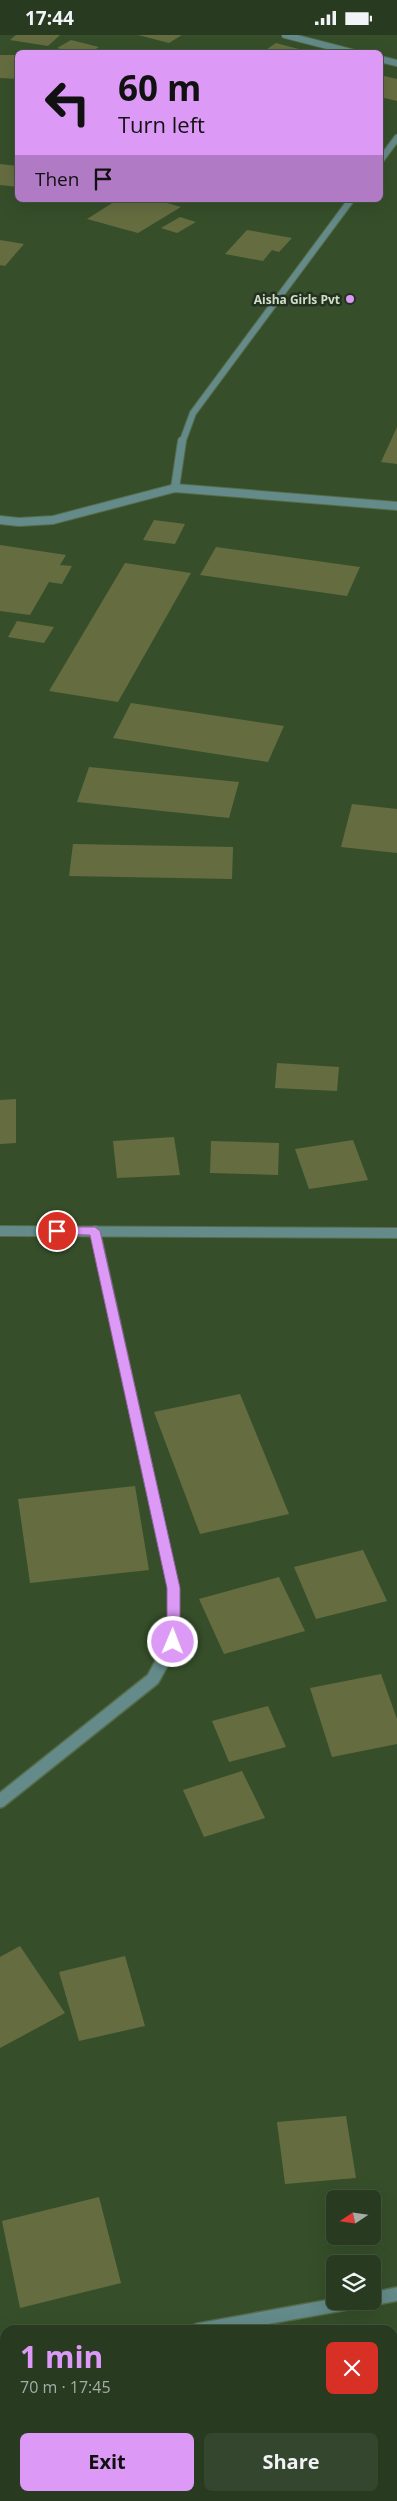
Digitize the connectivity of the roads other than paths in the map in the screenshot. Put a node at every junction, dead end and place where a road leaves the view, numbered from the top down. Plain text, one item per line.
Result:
1 (286, 35) edge
2 (344, 50) edge
3 (383, 60) edge
4 (397, 63) edge
5 (397, 139) edge
6 (383, 157) edge
7 (350, 202) edge
8 (175, 488) junction
9 (397, 506) edge
10 (0, 520) edge
11 (0, 1231) edge
12 (95, 1231) junction
13 (397, 1233) edge
14 (0, 1801) edge
15 (397, 2295) edge
16 (381, 2298) edge
17 (326, 2307) edge
18 (226, 2325) edge

1 - 2 street
3 - 4 street
5 - 6 street
7 - 8 street
8 - 9 street
8 - 10 street
11 - 12 street
12 - 13 street
12 - 14 street
15 - 16 street
17 - 18 street

